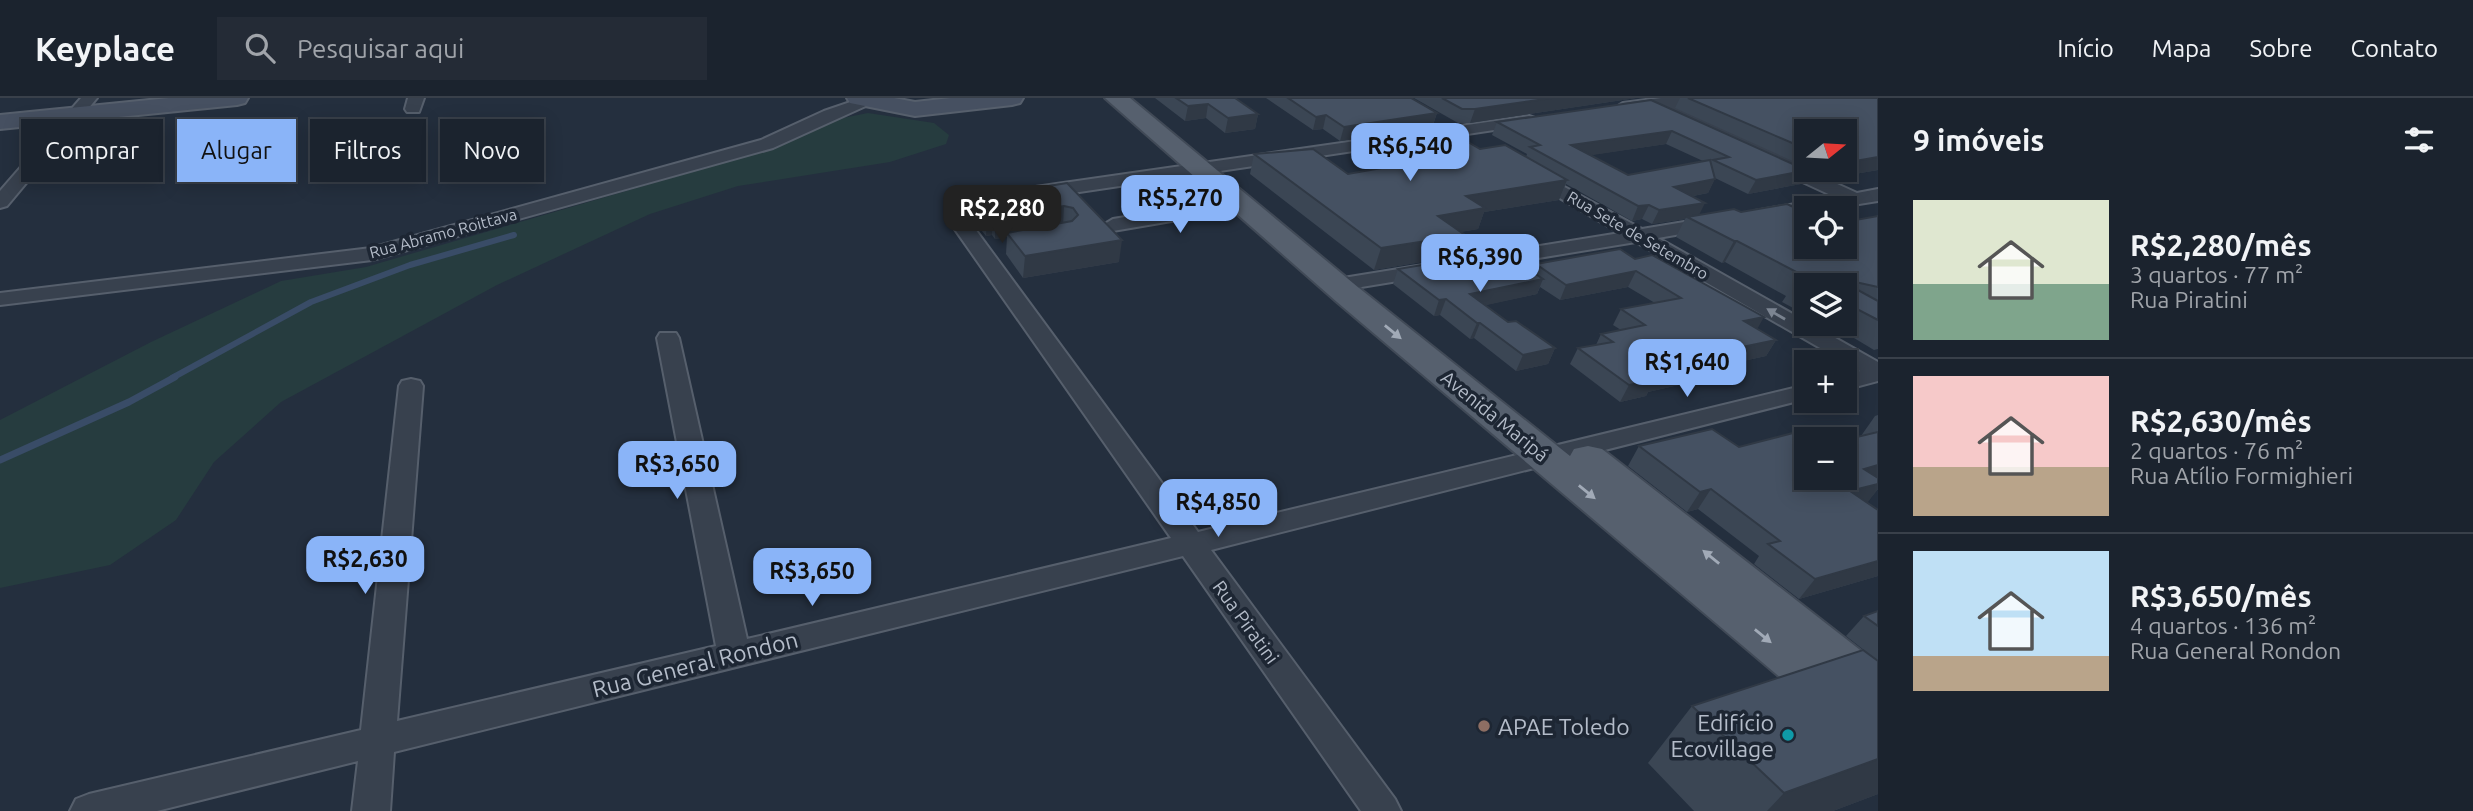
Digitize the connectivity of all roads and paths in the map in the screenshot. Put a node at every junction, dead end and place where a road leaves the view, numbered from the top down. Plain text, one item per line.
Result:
1 (237, 98) edge
2 (1012, 98) edge
3 (1116, 98) edge
4 (1139, 98) edge
5 (1693, 98) edge
6 (864, 99) edge
7 (1647, 101) edge
8 (82, 106) edge
9 (1606, 110) edge
10 (1407, 116) edge
11 (1552, 118) edge
12 (0, 122) edge
13 (1455, 136) junction
14 (1794, 163) edge
15 (1514, 171) joint
16 (1216, 172) junction
17 (1835, 182) edge
18 (1872, 200) edge
19 (0, 202) edge
20 (1113, 225) dead end
21 (1639, 235) junction
22 (1617, 239) junction
23 (1004, 246) dead end
24 (980, 250) junction
25 (25, 281) dead end
26 (1353, 283) junction
27 (0, 285) edge
28 (0, 299) edge
29 (668, 338) dead end
30 (1807, 350) edge
31 (1863, 379) edge
32 (411, 386) dead end
33 (1794, 395) edge
34 (1562, 454) junction
35 (1190, 544) junction
36 (734, 654) junction
37 (1878, 692) edge
38 (1878, 730) edge
39 (378, 741) junction
40 (89, 811) edge
41 (371, 811) edge
42 (1382, 811) edge

1 - 8 street
2 - 6 street
3 - 16 main road, Avenida Maripá
4 - 16 main road, Avenida Maripá
5 - 7 street
6 - 28 street, Rua Abramo Roittava
7 - 9 street
7 - 14 street
7 - 18 street
8 - 12 street
8 - 19 street
10 - 13 street
11 - 13 street
13 - 16 street
15 - 21 street, Rua Sete de Setembro
15 - 22 street, Rua Sete de Setembro
16 - 20 street
16 - 24 street, Rua Piratini
16 - 26 main road, Avenida Maripá
17 - 18 street
18 - 21 street
21 - 22 street
31 -> 21 street, Rua Sete de Setembro
22 - 26 street
22 - 30 street, Rua Sete de Setembro
23 - 24 street
24 - 35 street, Rua Piratini
25 - 27 street
26 - 34 main road, Avenida Maripá
29 - 36 street
32 - 39 street
33 - 34 street, Rua General Rondon
34 - 35 street, Rua General Rondon
37 -> 34 main road, Avenida Maripá
34 -> 38 main road, Avenida Maripá
35 - 36 street, Rua General Rondon
35 - 42 street, Rua Piratini
36 - 39 street, Rua General Rondon
39 - 40 street, Rua General Rondon
39 - 41 street

